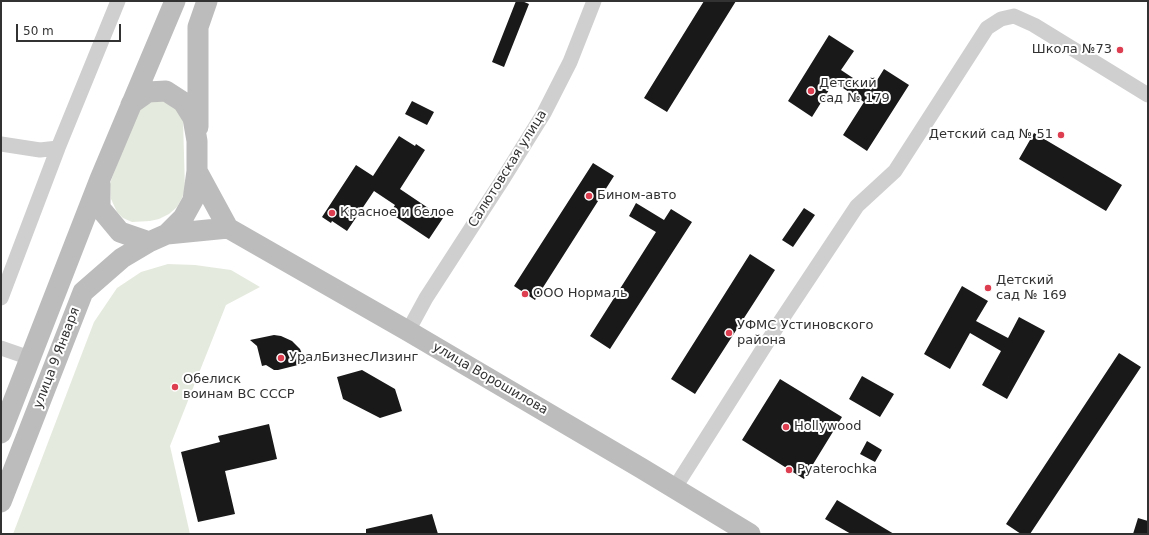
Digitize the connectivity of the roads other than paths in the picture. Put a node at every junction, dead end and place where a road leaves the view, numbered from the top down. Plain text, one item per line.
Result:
1 (118, 1) edge
2 (175, 1) edge
3 (207, 1) edge
4 (594, 1) edge
5 (1148, 95) edge
6 (131, 104) junction
7 (198, 141) junction
8 (1, 144) edge
9 (58, 148) junction
10 (197, 171) junction
11 (100, 179) junction
12 (228, 228) junction
13 (158, 238) junction
14 (1, 298) edge
15 (408, 331) junction
16 (1, 348) edge
17 (30, 358) junction
18 (1, 433) edge
19 (674, 489) junction
20 (1, 502) edge
21 (750, 534) edge

1 - 9 street
2 - 6 main road
3 - 7 main road
4 - 15 street, Салютовская улица
5 - 19 street
6 - 7 main road
6 - 11 main road
7 - 10 main road
8 - 9 street
9 - 14 street
10 - 12 main road
10 - 13 main road
11 - 13 main road
11 - 17 main road, улица 9 Января
12 - 13 main road
12 - 15 main road, улица Ворошилова
13 - 20 main road, улица 9 Января
15 - 19 main road, улица Ворошилова
16 - 17 street
17 - 18 main road, улица 9 Января
19 - 21 main road, улица Ворошилова

